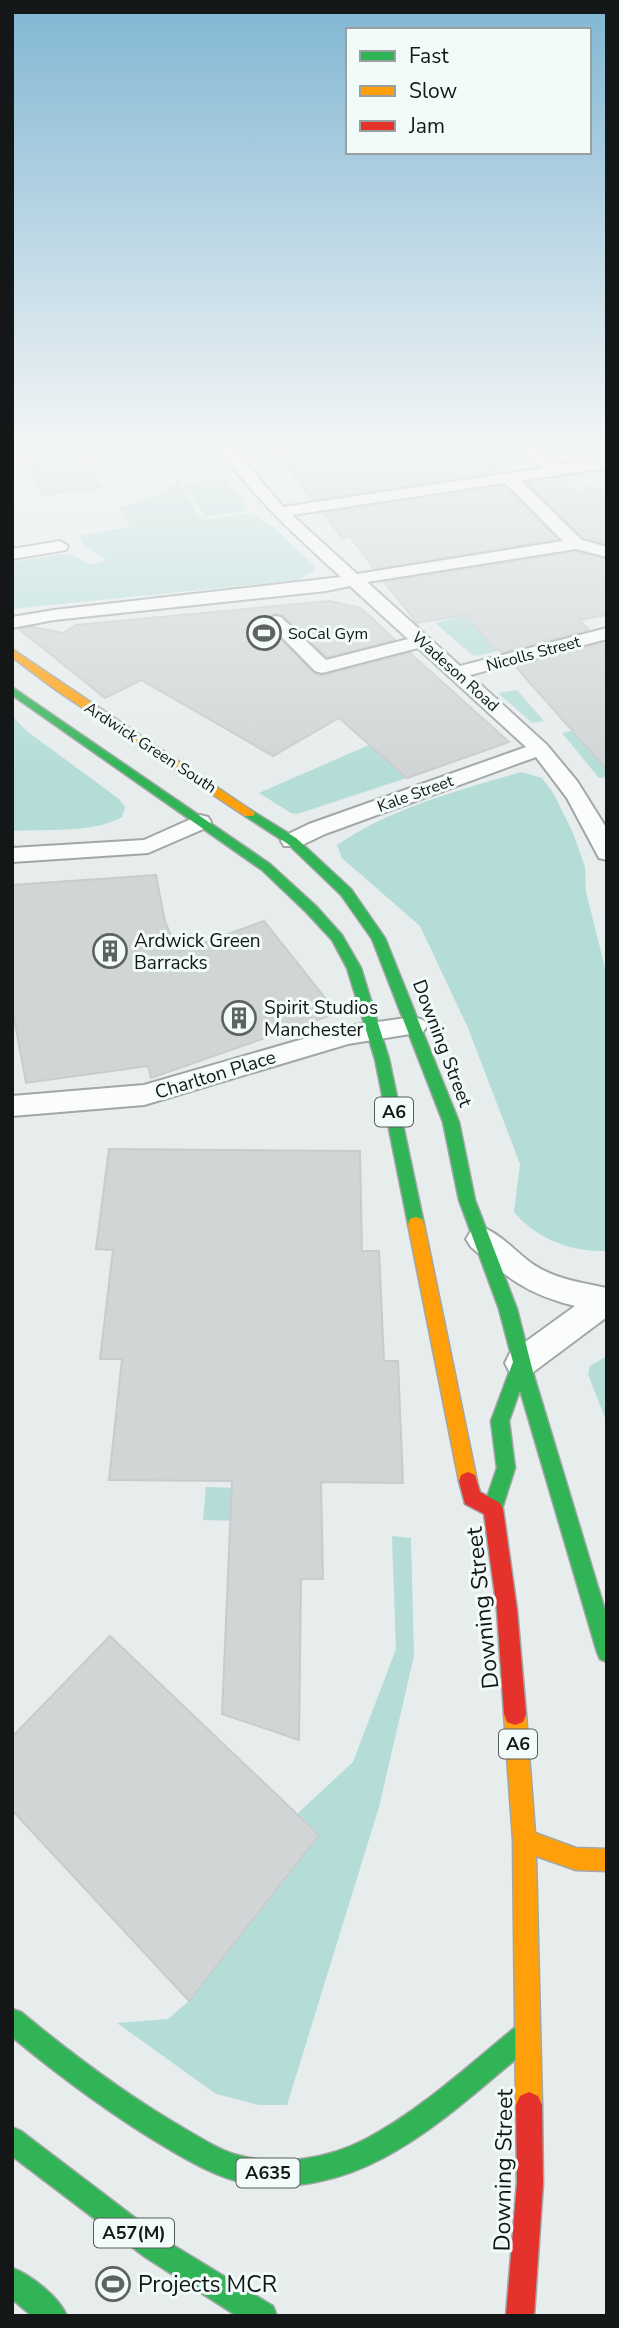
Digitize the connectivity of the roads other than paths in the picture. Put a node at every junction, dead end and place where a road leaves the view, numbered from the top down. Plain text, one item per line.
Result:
1 (328, 556) edge
2 (502, 556) edge
3 (354, 579) junction
4 (275, 621) dead end
5 (12, 623) edge
6 (607, 633) edge
7 (423, 641) junction
8 (12, 652) edge
9 (459, 672) junction
10 (12, 690) edge
11 (540, 749) junction
12 (200, 822) junction
13 (292, 841) junction
14 (607, 853) edge
15 (12, 855) edge
16 (414, 1026) junction
17 (374, 1032) junction
18 (12, 1106) edge
19 (479, 1237) junction
20 (606, 1301) edge
21 (522, 1363) junction
22 (494, 1509) junction
23 (607, 1653) edge
24 (524, 1840) junction
25 (607, 1860) edge
26 (12, 2021) edge
27 (527, 2034) junction
28 (12, 2140) edge
29 (12, 2281) edge
30 (53, 2316) edge
31 (263, 2316) edge
32 (520, 2316) edge

1 - 3 street, Wadeson Road
2 - 3 street
3 - 5 street
3 - 7 street, Wadeson Road
4 - 7 street
6 - 9 street, Nicolls Street
7 - 9 street, Wadeson Road
8 - 13 highway, Ardwick Green South / A6
9 - 11 street, Wadeson Road
10 - 12 highway, Ardwick Green South / A6
11 - 13 street, Kale Street
11 - 14 street, Wadeson Road
12 - 15 street
12 - 17 highway, Downing Street / A6
13 - 16 highway, Downing Street / A6
16 - 17 street, Charlton Place
16 - 19 highway, Downing Street / A6
17 - 18 street, Charlton Place
17 - 22 highway, Downing Street / A6
19 - 20 street
19 - 21 highway, Downing Street / A6
20 - 21 street
21 - 22 highway
21 - 23 highway, Downing Street / A6
22 - 24 highway, Downing Street / A6
24 - 25 highway
24 - 27 highway, Downing Street / A6
26 - 27 highway, A635
27 - 32 highway, Downing Street / A6
28 - 31 highway, A57(M)
29 - 30 highway

